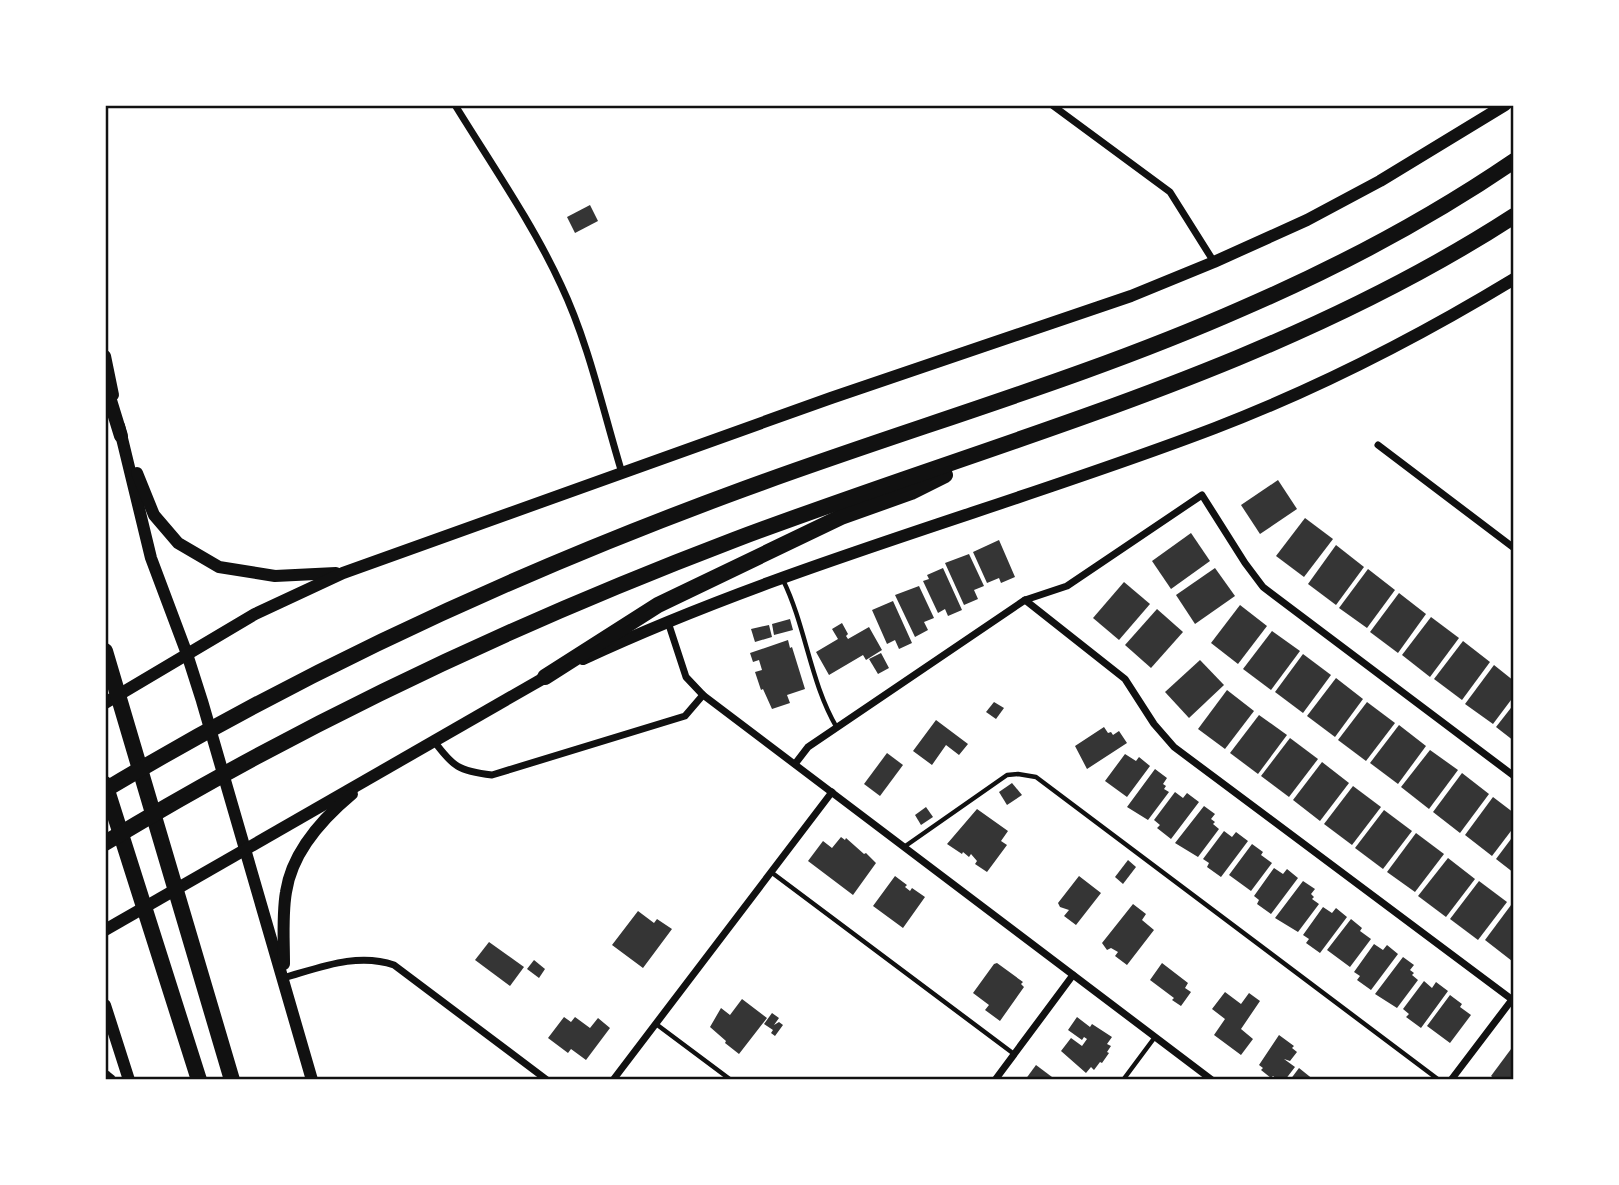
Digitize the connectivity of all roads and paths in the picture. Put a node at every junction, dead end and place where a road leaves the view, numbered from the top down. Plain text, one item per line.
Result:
1 (455, 105) edge
2 (1052, 105) edge
3 (1505, 105) edge
4 (1514, 161) edge
5 (1514, 216) edge
6 (1214, 262) junction
7 (1514, 279) edge
8 (105, 356) edge
9 (105, 384) edge
10 (121, 436) junction
11 (1009, 444) junction
12 (1378, 445) dead end
13 (622, 473) junction
14 (1514, 548) edge
15 (344, 573) junction
16 (782, 579) junction
17 (1025, 600) junction
18 (668, 622) junction
19 (105, 651) edge
20 (187, 654) junction
21 (545, 677) junction
22 (703, 695) junction
23 (105, 703) edge
24 (837, 728) junction
25 (433, 741) junction
26 (795, 764) junction
27 (377, 773) junction
28 (1514, 776) edge
29 (105, 784) edge
30 (105, 790) edge
31 (832, 792) junction
32 (105, 843) edge
33 (904, 847) junction
34 (246, 848) junction
35 (771, 872) junction
36 (105, 930) edge
37 (1073, 975) junction
38 (283, 978) junction
39 (1513, 999) edge
40 (105, 1005) edge
41 (656, 1024) junction
42 (1155, 1037) junction
43 (1014, 1054) junction
44 (105, 1076) edge
45 (110, 1080) edge
46 (129, 1080) edge
47 (199, 1080) edge
48 (232, 1080) edge
49 (312, 1080) edge
50 (547, 1080) edge
51 (613, 1080) edge
52 (731, 1080) edge
53 (995, 1080) edge
54 (1123, 1080) edge
55 (1212, 1080) edge
56 (1438, 1080) edge
57 (1451, 1080) edge

1 - 13 street
2 - 6 street
3 - 6 main road
4 - 30 highway
5 - 11 highway
6 - 13 main road
7 - 16 main road
8 - 10 main road
9 - 10 main road
10 - 15 main road
10 - 20 main road
11 - 21 highway
11 - 32 highway
12 - 14 street
13 - 15 main road
15 - 20 main road
16 - 18 main road
16 - 24 lane
17 - 24 street
17 - 28 street
17 - 39 street
18 - 21 main road
18 - 22 street
19 - 48 highway
20 - 23 main road
20 - 34 main road
21 - 25 main road
22 - 25 street
22 - 26 street
24 - 26 street
25 - 27 main road
26 - 31 street
27 - 34 main road
27 - 38 main road
29 - 47 highway
31 - 33 street
31 - 35 street
33 - 37 street
33 - 56 lane
34 - 36 main road
34 - 38 main road
35 - 41 street
35 - 43 lane
37 - 42 street
37 - 43 street
38 - 49 main road
38 - 50 street
39 - 57 street
40 - 46 main road
41 - 51 street
41 - 52 lane
42 - 54 lane
42 - 55 street
43 - 53 street
44 - 45 main road

